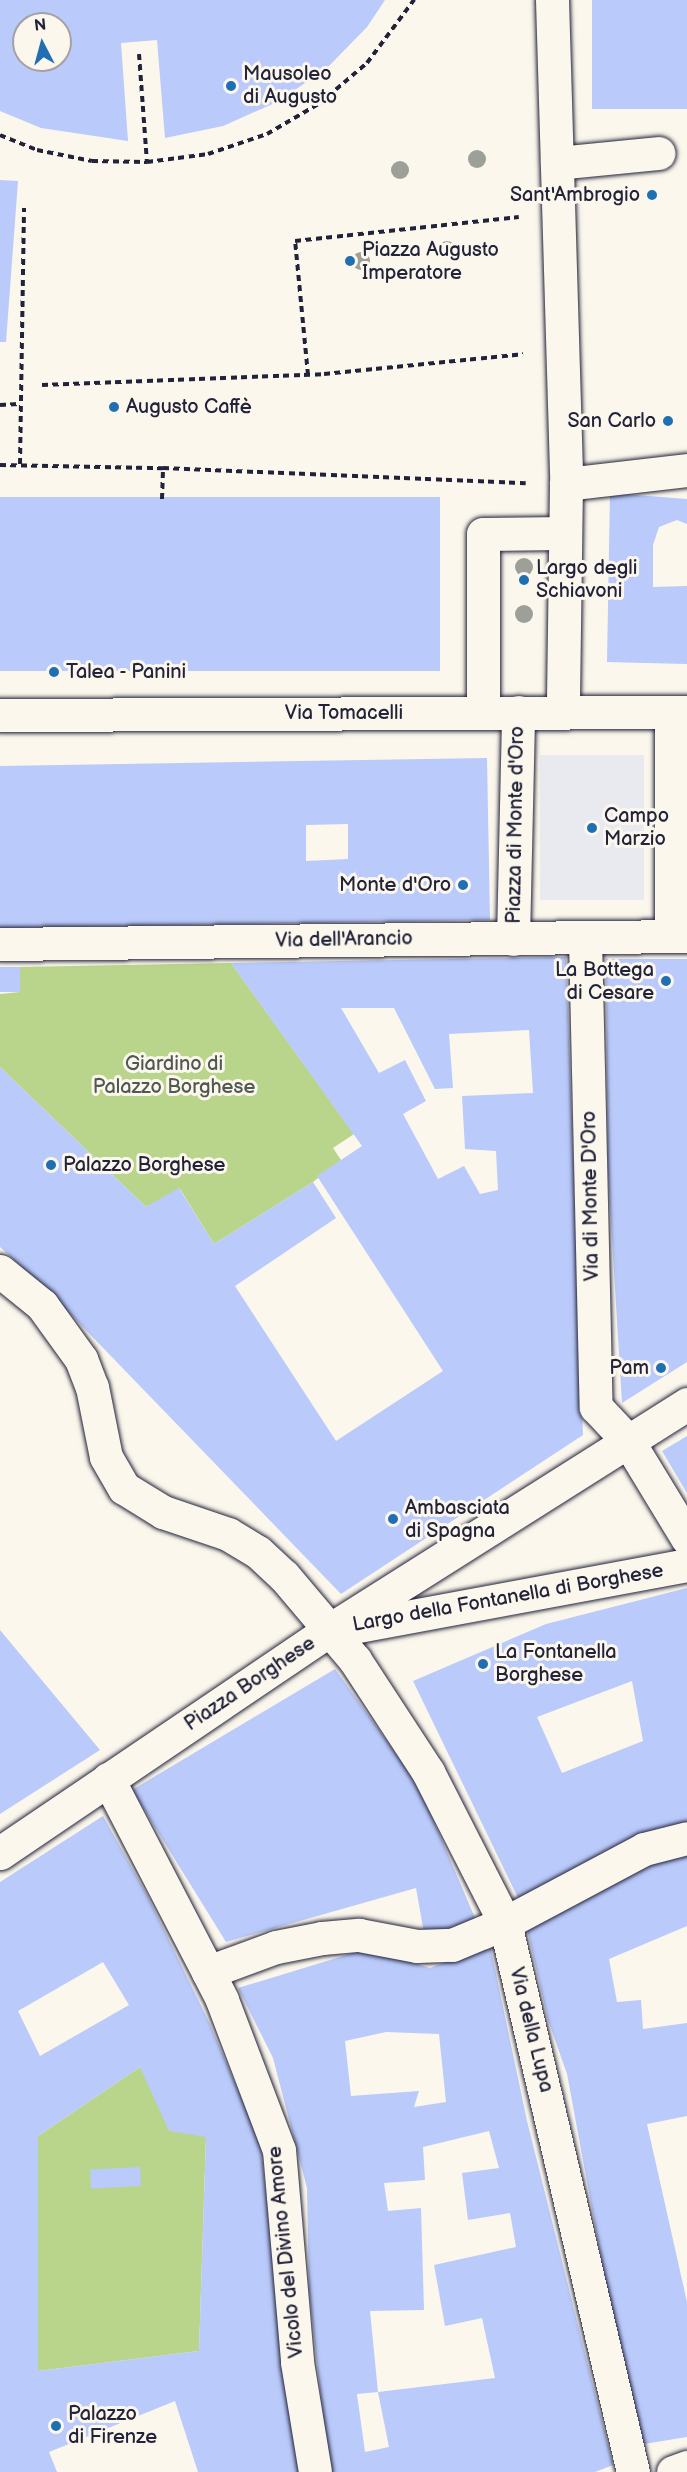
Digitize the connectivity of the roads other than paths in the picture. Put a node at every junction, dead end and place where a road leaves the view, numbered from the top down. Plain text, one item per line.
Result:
1 (552, 0) edge
2 (659, 153) dead end
3 (557, 163) junction
4 (687, 470) edge
5 (566, 484) junction
6 (565, 533) junction
7 (518, 712) junction
8 (563, 712) junction
9 (679, 712) edge
10 (483, 713) junction
11 (0, 715) edge
12 (679, 936) edge
13 (585, 938) junction
14 (513, 939) junction
15 (0, 944) edge
16 (0, 1271) edge
17 (687, 1404) edge
18 (628, 1441) junction
19 (687, 1538) edge
20 (687, 1565) edge
21 (328, 1631) junction
22 (113, 1776) junction
23 (687, 1838) edge
24 (0, 1853) edge
25 (505, 1923) junction
26 (208, 1972) junction
27 (687, 2467) edge
28 (315, 2472) edge
29 (633, 2472) edge
30 (673, 2472) edge

1 - 3 street
2 - 3 street
3 - 5 street
4 - 5 street
5 - 6 street
6 - 8 street
6 - 10 street
7 - 8 street, Via Tomacelli
7 - 10 street, Via Tomacelli
7 - 14 street, Piazza di Monte d'Oro
8 - 9 street, Via Tomacelli
9 - 12 street
10 - 11 street, Via Tomacelli
12 - 13 street, Via dell'Arancio
13 - 14 street, Via dell'Arancio
13 - 18 street, Via di Monte D'Oro
14 - 15 street, Via dell'Arancio
16 - 21 street, Piazza Borghese
17 - 18 street
18 - 19 street
18 - 21 street
20 - 21 street, Largo della Fontanella di Borghese
21 - 22 street, Piazza Borghese
21 - 25 street, Via della Lupa
22 - 24 street, Piazza Borghese
22 - 26 street, Vicolo del Divino Amore
23 - 25 street
25 - 26 street
25 - 29 street, Via della Lupa
26 - 28 street, Vicolo del Divino Amore
27 - 30 street

